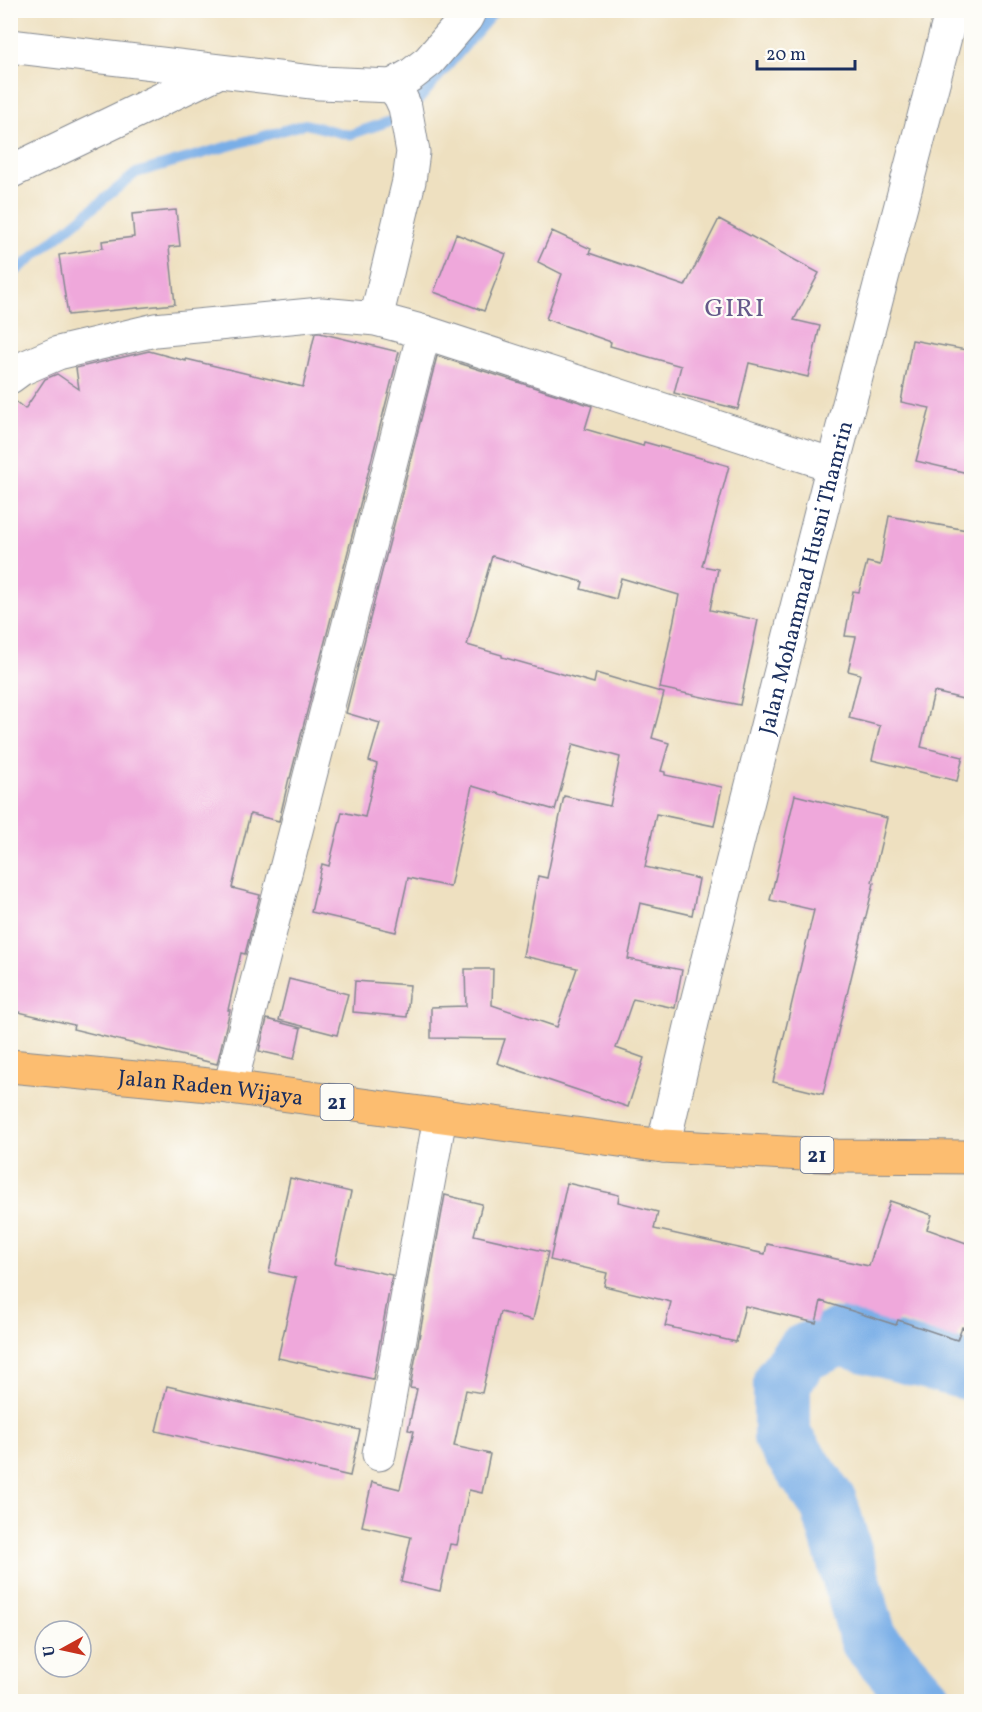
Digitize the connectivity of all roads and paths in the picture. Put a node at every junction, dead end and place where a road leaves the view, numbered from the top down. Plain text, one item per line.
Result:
1 (470, 10) edge
2 (952, 10) edge
3 (10, 46) edge
4 (218, 72) junction
5 (399, 97) junction
6 (10, 172) edge
7 (376, 319) junction
8 (424, 332) junction
9 (10, 377) edge
10 (833, 465) junction
11 (10, 1066) edge
12 (230, 1087) junction
13 (440, 1117) junction
14 (663, 1146) junction
15 (972, 1157) edge
16 (379, 1454) dead end

1 - 5 street
2 - 10 street, Jalan Mohammad Husni Thamrin
3 - 4 street
4 - 5 street
4 - 6 street
5 - 7 street
7 - 8 street
7 - 9 street
8 - 10 street
8 - 12 street
10 - 14 street, Jalan Mohammad Husni Thamrin
11 - 12 highway, Jalan Raden Wijaya / 21
12 - 13 highway, Jalan Raden Wijaya / 21
13 - 14 highway, Jalan Raden Wijaya / 21
13 - 16 street
14 - 15 highway, 21

